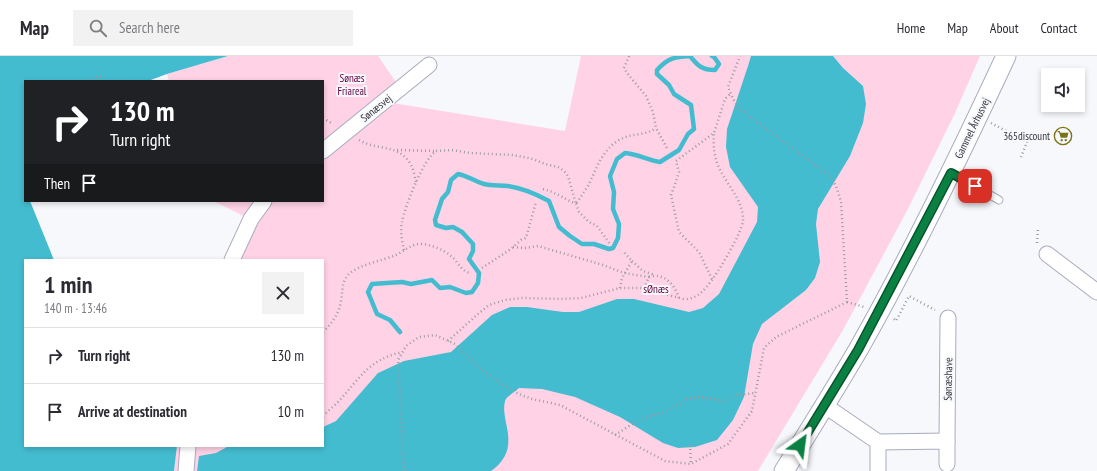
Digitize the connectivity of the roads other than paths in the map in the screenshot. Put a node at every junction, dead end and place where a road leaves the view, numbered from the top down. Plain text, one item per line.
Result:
1 (1006, 56) edge
2 (429, 65) dead end
3 (324, 150) edge
4 (951, 173) junction
5 (999, 200) dead end
6 (263, 202) edge
7 (1047, 254) dead end
8 (232, 259) edge
9 (1097, 292) edge
10 (948, 318) dead end
11 (824, 406) junction
12 (947, 441) junction
13 (878, 442) junction
14 (188, 447) edge
15 (947, 464) dead end
16 (186, 471) edge
17 (776, 471) edge
18 (784, 471) edge
19 (878, 471) edge

1 - 4 street, Gammel Århusvej
2 - 3 street, Sønæsvej
4 - 5 lane
4 - 11 street, Gammel Århusvej
6 - 8 street
7 - 9 street
10 - 12 street, Sønæshave
11 - 13 street
11 - 18 street, Gammel Århusvej
12 - 13 street
12 - 15 street, Sønæshave
13 - 19 street
14 - 16 street
17 - 18 lane

